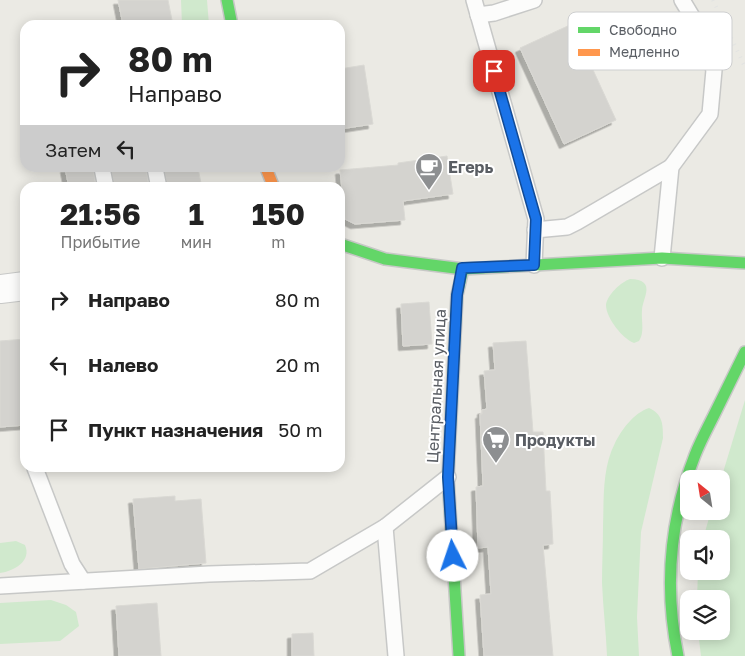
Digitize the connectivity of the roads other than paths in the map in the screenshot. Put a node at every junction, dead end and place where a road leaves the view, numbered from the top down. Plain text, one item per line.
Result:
1 (227, 0) edge
2 (474, 0) edge
3 (534, 0) edge
4 (682, 0) edge
5 (689, 12) edge
6 (478, 15) junction
7 (231, 20) edge
8 (714, 70) edge
9 (671, 166) junction
10 (536, 230) junction
11 (345, 246) edge
12 (662, 258) junction
13 (745, 263) edge
14 (534, 265) junction
15 (462, 268) junction
16 (20, 287) edge
17 (0, 289) edge
18 (745, 352) edge
19 (37, 472) edge
20 (448, 477) junction
21 (385, 527) junction
22 (84, 581) junction
23 (0, 586) edge
24 (396, 656) edge
25 (459, 656) edge
26 (678, 656) edge

1 - 7 street
2 - 6 lane
3 - 6 lane
4 - 5 lane
6 - 10 lane
8 - 9 lane
9 - 10 lane
9 - 12 lane
10 - 14 lane
11 - 15 street
12 - 13 street
12 - 14 street
14 - 15 street
15 - 20 street, Центральная улица
16 - 17 street
18 - 26 street
19 - 22 lane
20 - 21 lane
20 - 25 street, Центральная улица
21 - 22 lane
21 - 24 lane
22 - 23 lane

